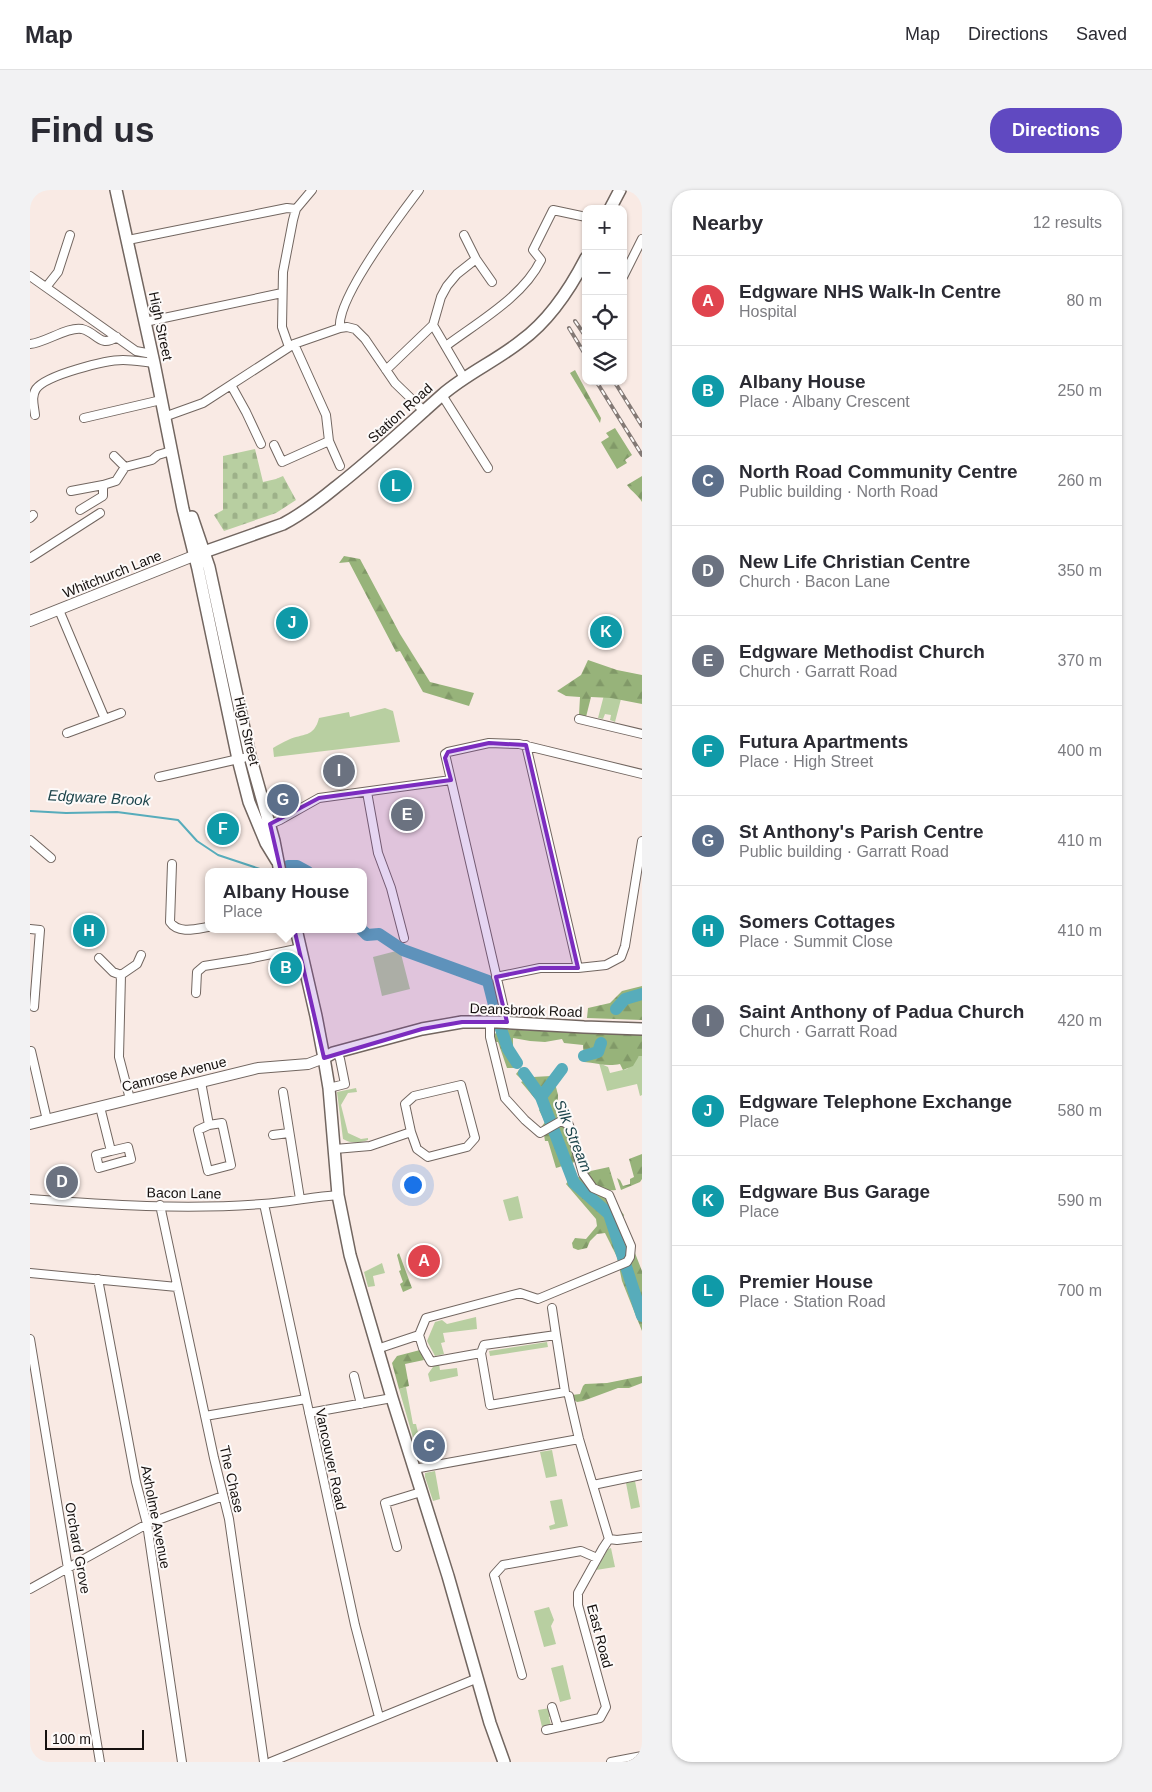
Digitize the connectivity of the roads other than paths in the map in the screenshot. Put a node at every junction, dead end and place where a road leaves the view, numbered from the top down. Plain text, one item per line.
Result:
1 (116, 190) edge
2 (312, 190) edge
3 (419, 190) edge
4 (620, 190) edge
5 (612, 205) edge
6 (296, 209) junction
7 (582, 216) edge
8 (70, 235) dead end
9 (464, 235) dead end
10 (642, 239) edge
11 (128, 240) junction
12 (476, 259) junction
13 (582, 266) edge
14 (627, 269) edge
15 (30, 276) edge
16 (492, 282) dead end
17 (47, 286) junction
18 (282, 293) junction
19 (145, 322) junction
20 (433, 325) junction
21 (340, 328) junction
22 (117, 338) junction
23 (32, 344) edge
24 (291, 345) junction
25 (446, 346) junction
26 (30, 352) edge
27 (153, 359) junction
28 (386, 370) junction
29 (464, 378) junction
30 (231, 385) junction
31 (442, 395) junction
32 (161, 400) junction
33 (425, 412) junction
34 (35, 415) dead end
35 (164, 417) junction
36 (84, 418) dead end
37 (329, 441) junction
38 (261, 444) dead end
39 (274, 445) dead end
40 (171, 451) junction
41 (114, 456) dead end
42 (340, 466) dead end
43 (125, 467) junction
44 (488, 468) dead end
45 (103, 485) junction
46 (71, 492) dead end
47 (80, 510) dead end
48 (100, 513) dead end
49 (199, 553) junction
50 (30, 558) edge
51 (59, 610) junction
52 (30, 622) edge
53 (121, 714) dead end
54 (105, 719) junction
55 (579, 719) dead end
56 (67, 733) dead end
57 (642, 734) edge
58 (526, 746) junction
59 (244, 758) junction
60 (642, 774) edge
61 (160, 777) dead end
62 (451, 780) junction
63 (367, 792) junction
64 (265, 826) junction
65 (30, 840) edge
66 (642, 840) edge
67 (51, 858) dead end
68 (172, 864) dead end
69 (278, 866) edge
70 (205, 928) edge
71 (30, 929) edge
72 (297, 933) edge
73 (404, 938) dead end
74 (301, 948) junction
75 (141, 955) dead end
76 (100, 958) dead end
77 (578, 968) junction
78 (122, 975) junction
79 (496, 977) junction
80 (196, 993) dead end
81 (34, 1007) dead end
82 (490, 1022) junction
83 (507, 1022) junction
84 (642, 1029) edge
85 (31, 1051) edge
86 (337, 1052) junction
87 (324, 1058) junction
88 (201, 1082) junction
89 (329, 1088) junction
90 (283, 1092) dead end
91 (130, 1100) junction
92 (100, 1107) junction
93 (47, 1120) junction
94 (30, 1124) edge
95 (209, 1125) junction
96 (411, 1132) junction
97 (289, 1133) junction
98 (273, 1135) dead end
99 (334, 1149) junction
100 (111, 1151) dead end
101 (338, 1195) junction
102 (30, 1199) edge
103 (300, 1199) junction
104 (264, 1204) junction
105 (160, 1205) junction
106 (30, 1273) edge
107 (98, 1279) junction
108 (177, 1287) junction
109 (552, 1308) dead end
110 (419, 1335) junction
111 (556, 1335) junction
112 (30, 1339) edge
113 (377, 1349) junction
114 (481, 1353) junction
115 (354, 1376) dead end
116 (569, 1396) dead end
117 (392, 1398) junction
118 (306, 1399) junction
119 (361, 1404) junction
120 (309, 1413) junction
121 (205, 1416) junction
122 (579, 1439) junction
123 (414, 1469) junction
124 (642, 1475) edge
125 (594, 1485) junction
126 (421, 1492) junction
127 (223, 1496) junction
128 (147, 1524) junction
129 (642, 1536) edge
130 (609, 1539) junction
131 (396, 1547) dead end
132 (597, 1558) junction
133 (69, 1568) junction
134 (30, 1589) edge
135 (522, 1675) dead end
136 (478, 1678) junction
137 (552, 1707) dead end
138 (379, 1717) junction
139 (558, 1727) junction
140 (546, 1730) dead end
141 (642, 1756) edge
142 (100, 1762) edge
143 (182, 1762) edge
144 (264, 1762) edge
145 (271, 1762) edge
146 (504, 1762) edge
147 (611, 1762) edge

1 - 11 main road, High Street
2 - 6 street
3 - 21 street
4 - 5 main road
6 - 11 street
6 - 18 street
7 - 25 street
8 - 17 street
9 - 12 street
10 - 14 street
11 - 19 main road, High Street
12 - 16 street
12 - 20 street
13 - 29 main road, Station Road
15 - 17 street
17 - 22 street
18 - 19 street
18 - 24 street
19 - 27 main road, High Street
20 - 25 street
20 - 28 street
21 - 24 street
21 - 28 street
22 - 23 street
22 - 27 street
23 - 26 street
24 - 30 street
24 - 37 street
25 - 29 street
27 - 32 main road, High Street
27 - 34 street
28 - 33 street
29 - 31 main road, Station Road
30 - 35 street
30 - 38 street
31 - 33 main road, Station Road
31 - 44 street
32 - 35 main road, High Street
32 - 36 street
33 - 49 main road, Station Road
35 - 40 main road, High Street
37 - 39 street
37 - 42 street
40 - 43 street
40 - 49 main road, High Street
41 - 43 street
43 - 45 street
45 - 46 street
45 - 47 street
48 - 50 street
49 - 51 street, Whitchurch Lane
49 - 59 main road, High Street
51 - 52 street, Whitchurch Lane
51 - 54 street
53 - 54 street
54 - 56 street
55 - 57 street
58 - 60 street
58 - 62 street
58 - 77 street
59 - 61 street
59 - 64 main road, High Street
62 - 63 street
62 - 79 street
63 - 64 street
63 - 73 street
64 - 69 main road, High Street
65 - 67 street
66 - 77 street
68 - 70 street
71 - 81 street
72 - 74 main road
74 - 80 street
74 - 87 main road
75 - 78 street
76 - 78 street
77 - 79 street
78 - 91 street
79 - 83 street
82 - 83 main road, Deansbrook Road
82 - 86 main road, Deansbrook Road
82 - 110 street
83 - 84 main road, Deansbrook Road
85 - 93 street
86 - 87 main road, Deansbrook Road
86 - 89 street
87 - 88 street, Camrose Avenue
87 - 89 main road
88 - 91 street, Camrose Avenue
88 - 95 street
89 - 99 main road
90 - 97 street
91 - 92 street, Camrose Avenue
92 - 93 street, Camrose Avenue
92 - 100 street
93 - 94 street, Camrose Avenue
95 - 95 street
96 - 96 street
96 - 99 street
97 - 98 street
97 - 103 street
99 - 101 main road
101 - 103 street, Bacon Lane
101 - 113 main road
102 - 105 street, Bacon Lane
103 - 104 street, Bacon Lane
104 - 105 street, Bacon Lane
104 - 118 street, Vancouver Road
105 - 108 street, The Chase
106 - 107 street
107 - 108 street
107 - 128 street, Axholme Avenue
108 - 121 street, The Chase
109 - 111 street
110 - 113 street
110 - 114 street
111 - 114 street
111 - 114 street
112 - 133 street, Orchard Grove
113 - 117 main road
115 - 119 street
116 - 122 street
117 - 119 street
117 - 123 main road
118 - 120 street, Vancouver Road
118 - 121 street
119 - 120 street
120 - 138 street, Vancouver Road
121 - 127 street, The Chase
122 - 123 street
122 - 125 street
123 - 126 main road
124 - 125 street
125 - 130 street
126 - 131 street
126 - 136 main road
127 - 128 street
127 - 144 street, The Chase
128 - 133 street
128 - 143 street, Axholme Avenue
129 - 130 street
130 - 132 street, East Road
132 - 135 street
132 - 139 street, East Road
133 - 134 street
133 - 142 street, Orchard Grove
136 - 138 street
136 - 146 main road
137 - 139 street
138 - 145 street
139 - 140 street, East Road
141 - 147 street

